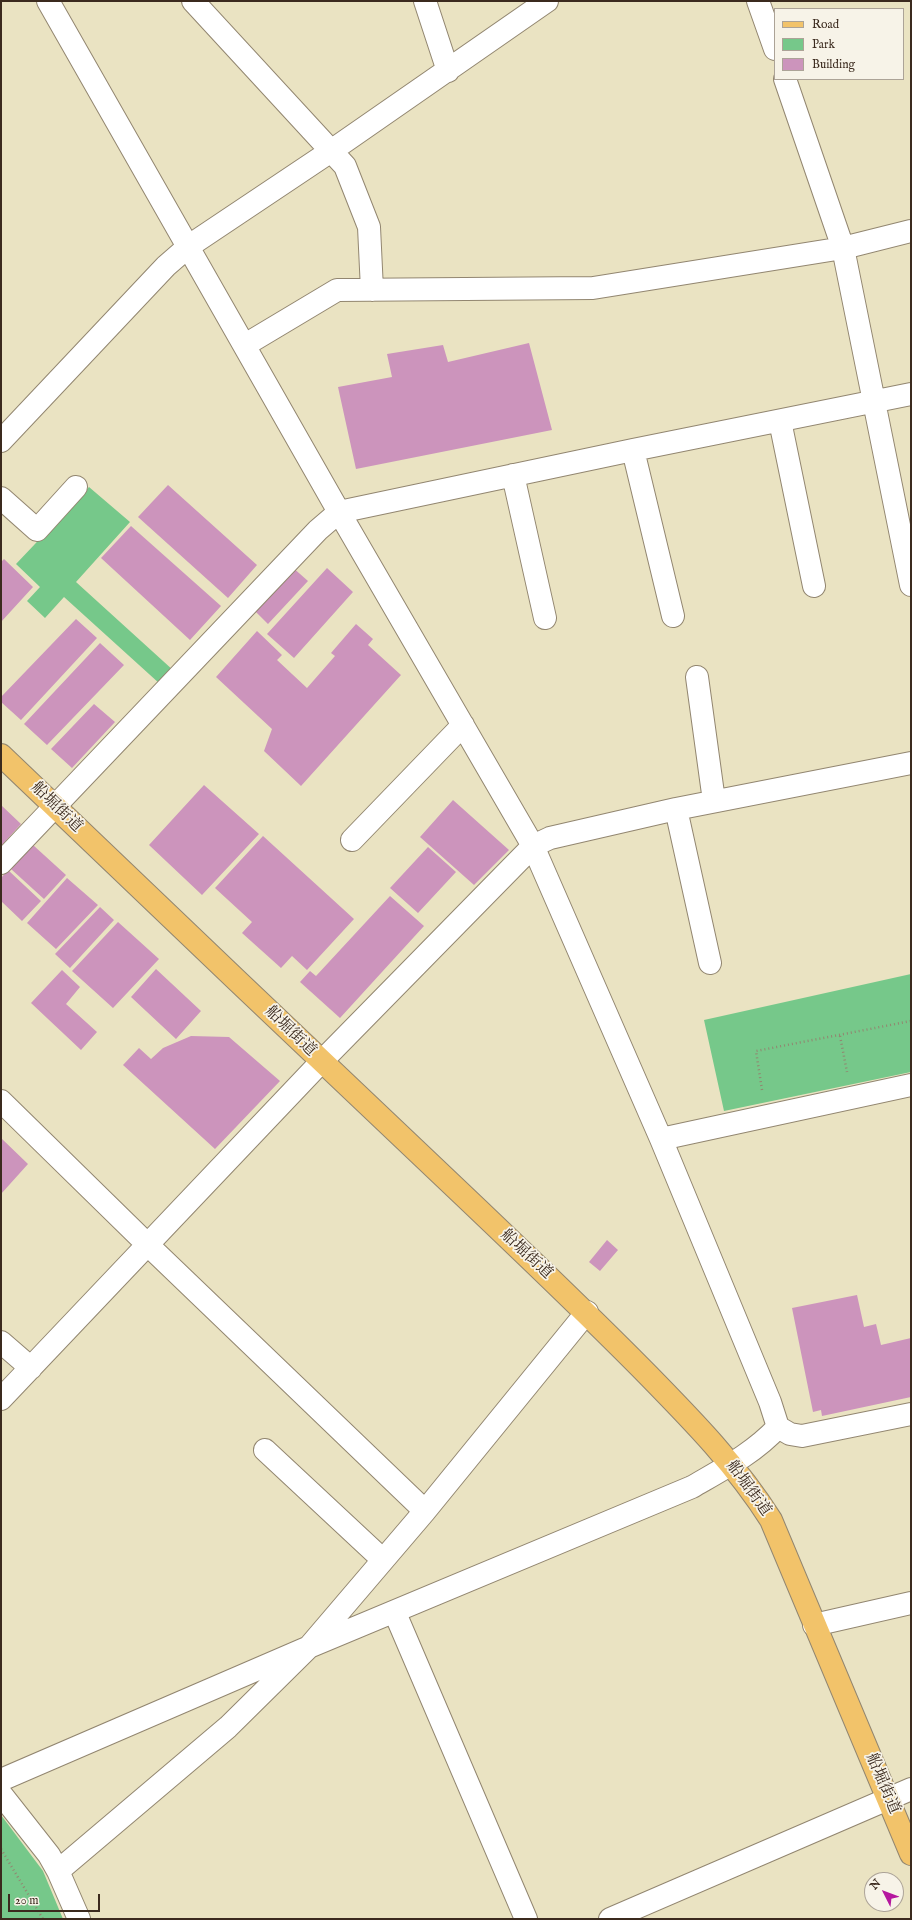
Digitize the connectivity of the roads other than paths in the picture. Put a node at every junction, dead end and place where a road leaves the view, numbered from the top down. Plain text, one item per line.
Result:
1 (48, 1) edge
2 (192, 1) edge
3 (425, 1) edge
4 (547, 1) edge
5 (758, 1) edge
6 (774, 46) edge
7 (448, 70) junction
8 (785, 80) edge
9 (331, 151) junction
10 (911, 231) edge
11 (189, 246) junction
12 (843, 248) junction
13 (372, 290) junction
14 (245, 345) junction
15 (911, 394) edge
16 (874, 401) junction
17 (780, 421) junction
18 (1, 441) edge
19 (633, 450) junction
20 (513, 475) junction
21 (76, 487) dead end
22 (1, 498) edge
23 (339, 512) junction
24 (814, 586) dead end
25 (911, 586) edge
26 (674, 616) dead end
27 (545, 618) dead end
28 (697, 677) dead end
29 (463, 725) junction
30 (1, 755) edge
31 (911, 763) edge
32 (714, 801) junction
33 (55, 807) junction
34 (676, 808) junction
35 (352, 840) dead end
36 (533, 846) junction
37 (1, 863) edge
38 (710, 963) dead end
39 (321, 1062) junction
40 (911, 1085) edge
41 (1, 1100) edge
42 (661, 1139) junction
43 (149, 1246) junction
44 (587, 1312) junction
45 (1, 1342) edge
46 (31, 1368) junction
47 (1, 1399) edge
48 (911, 1414) edge
49 (778, 1427) junction
50 (265, 1450) dead end
51 (732, 1464) junction
52 (425, 1511) junction
53 (383, 1560) junction
54 (911, 1603) edge
55 (395, 1613) junction
56 (814, 1625) junction
57 (309, 1647) junction
58 (1, 1780) edge
59 (911, 1789) edge
60 (1, 1794) edge
61 (888, 1798) junction
62 (911, 1854) edge
63 (58, 1871) junction
64 (79, 1919) edge
65 (526, 1919) edge
66 (610, 1919) edge

1 - 11 street
2 - 9 street
3 - 7 street
4 - 7 street
5 - 6 street
7 - 9 street
8 - 12 street
9 - 11 street
9 - 13 street
10 - 12 street
11 - 14 street
11 - 18 street
12 - 13 street
12 - 16 street
13 - 14 street
14 - 23 street
15 - 16 street
16 - 17 street
16 - 25 street
17 - 19 street
17 - 24 street
19 - 20 street
19 - 26 street
20 - 23 street
20 - 27 street
21 - 22 street
23 - 29 street
23 - 33 street
28 - 32 street
29 - 35 street
29 - 36 street
30 - 33 main road, 船堀街道
31 - 32 street
32 - 34 street
33 - 37 street
33 - 39 main road, 船堀街道
34 - 36 street
34 - 38 street
36 - 39 street
36 - 42 street
39 - 43 street
39 - 44 main road, 船堀街道
40 - 42 street
41 - 43 street
42 - 49 street
43 - 46 street
43 - 52 street
44 - 51 main road, 船堀街道
44 - 52 street
45 - 46 street
46 - 47 street
48 - 49 street
49 - 51 street
50 - 53 street
51 - 55 street
51 - 56 main road, 船堀街道
52 - 53 street
53 - 57 street
54 - 56 street
55 - 57 street
55 - 65 street
56 - 61 main road, 船堀街道
57 - 58 street
57 - 63 street
59 - 61 street
60 - 63 street
61 - 62 main road, 船堀街道
61 - 66 street
63 - 64 street

